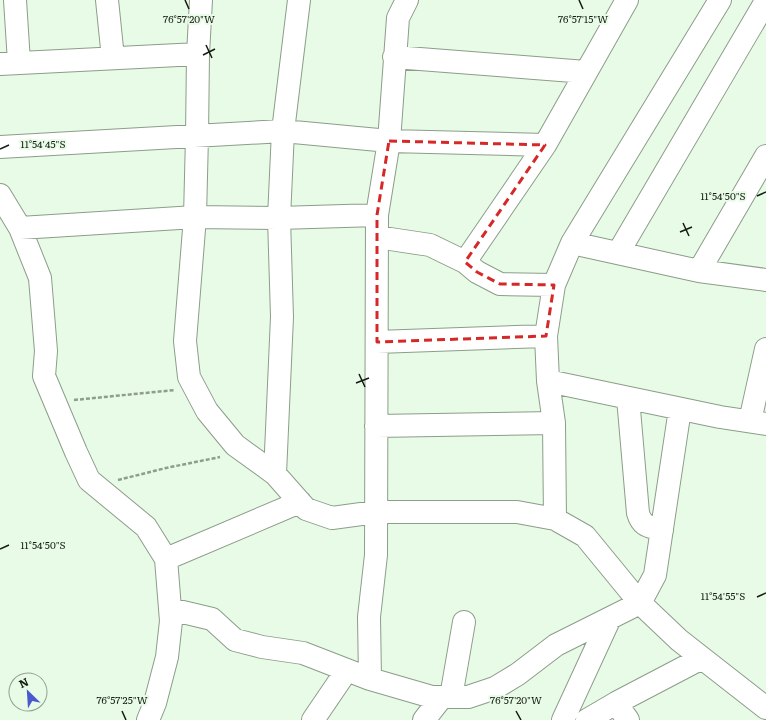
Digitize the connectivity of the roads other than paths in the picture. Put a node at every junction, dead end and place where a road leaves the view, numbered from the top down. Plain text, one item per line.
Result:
1 (16, 0) edge
2 (107, 0) edge
3 (201, 0) edge
4 (299, 0) edge
5 (407, 0) edge
6 (627, 0) edge
7 (720, 0) edge
8 (766, 1) edge
9 (198, 54) junction
10 (394, 57) junction
11 (113, 58) junction
12 (9, 63) edge
13 (586, 72) junction
14 (283, 131) junction
15 (198, 136) junction
16 (389, 141) junction
17 (545, 145) junction
18 (0, 146) edge
19 (766, 156) edge
20 (0, 195) edge
21 (377, 215) junction
22 (195, 217) junction
23 (279, 218) junction
24 (20, 228) junction
25 (377, 237) junction
26 (572, 243) junction
27 (618, 253) junction
28 (465, 262) junction
29 (699, 271) junction
30 (766, 280) edge
31 (554, 285) junction
32 (546, 336) junction
33 (377, 342) junction
34 (766, 349) edge
35 (548, 381) junction
36 (628, 398) junction
37 (680, 409) junction
38 (554, 423) junction
39 (758, 423) edge
40 (376, 426) junction
41 (275, 474) junction
42 (300, 502) junction
43 (376, 512) junction
44 (555, 519) junction
45 (662, 530) junction
46 (166, 559) junction
47 (640, 603) junction
48 (170, 609) junction
49 (610, 618) junction
50 (464, 622) dead end
51 (702, 658) junction
52 (347, 670) junction
53 (370, 679) junction
54 (446, 697) junction
55 (766, 708) edge
56 (622, 711) edge
57 (148, 720) edge
58 (313, 720) edge
59 (424, 720) edge
60 (563, 720) edge
61 (587, 720) edge

1 - 12 street
2 - 11 street
3 - 9 street
4 - 14 street
5 - 10 street
6 - 13 street
7 - 26 street
8 - 27 street
9 - 11 street
9 - 15 street
10 - 13 street
10 - 16 street
11 - 12 street
13 - 17 street
14 - 15 street
14 - 16 street
14 - 23 street
15 - 18 street
15 - 22 street
16 - 17 street
16 - 21 street
17 - 28 street
19 - 29 street
20 - 24 street
21 - 23 street
21 - 25 street
22 - 23 street
22 - 24 street
22 - 41 street
23 - 41 street
24 - 46 street
25 - 28 street
25 - 33 street
26 - 27 street
26 - 31 street
27 - 29 street
28 - 31 street
29 - 30 street
31 - 32 street
32 - 33 street
32 - 35 street
33 - 40 street
34 - 39 street
35 - 36 street
35 - 38 street
36 - 37 street
36 - 45 street
37 - 39 street
37 - 45 street
38 - 40 street
38 - 44 street
40 - 43 street
41 - 42 street
42 - 43 street
42 - 46 street
43 - 44 street
43 - 53 street
44 - 47 street
45 - 47 street
46 - 48 street
47 - 49 street
47 - 51 street
48 - 52 street
48 - 57 street
49 - 54 street
49 - 60 street
50 - 54 street
51 - 55 street
51 - 56 street
52 - 53 street
52 - 58 street
53 - 54 street
54 - 59 street
56 - 61 street

